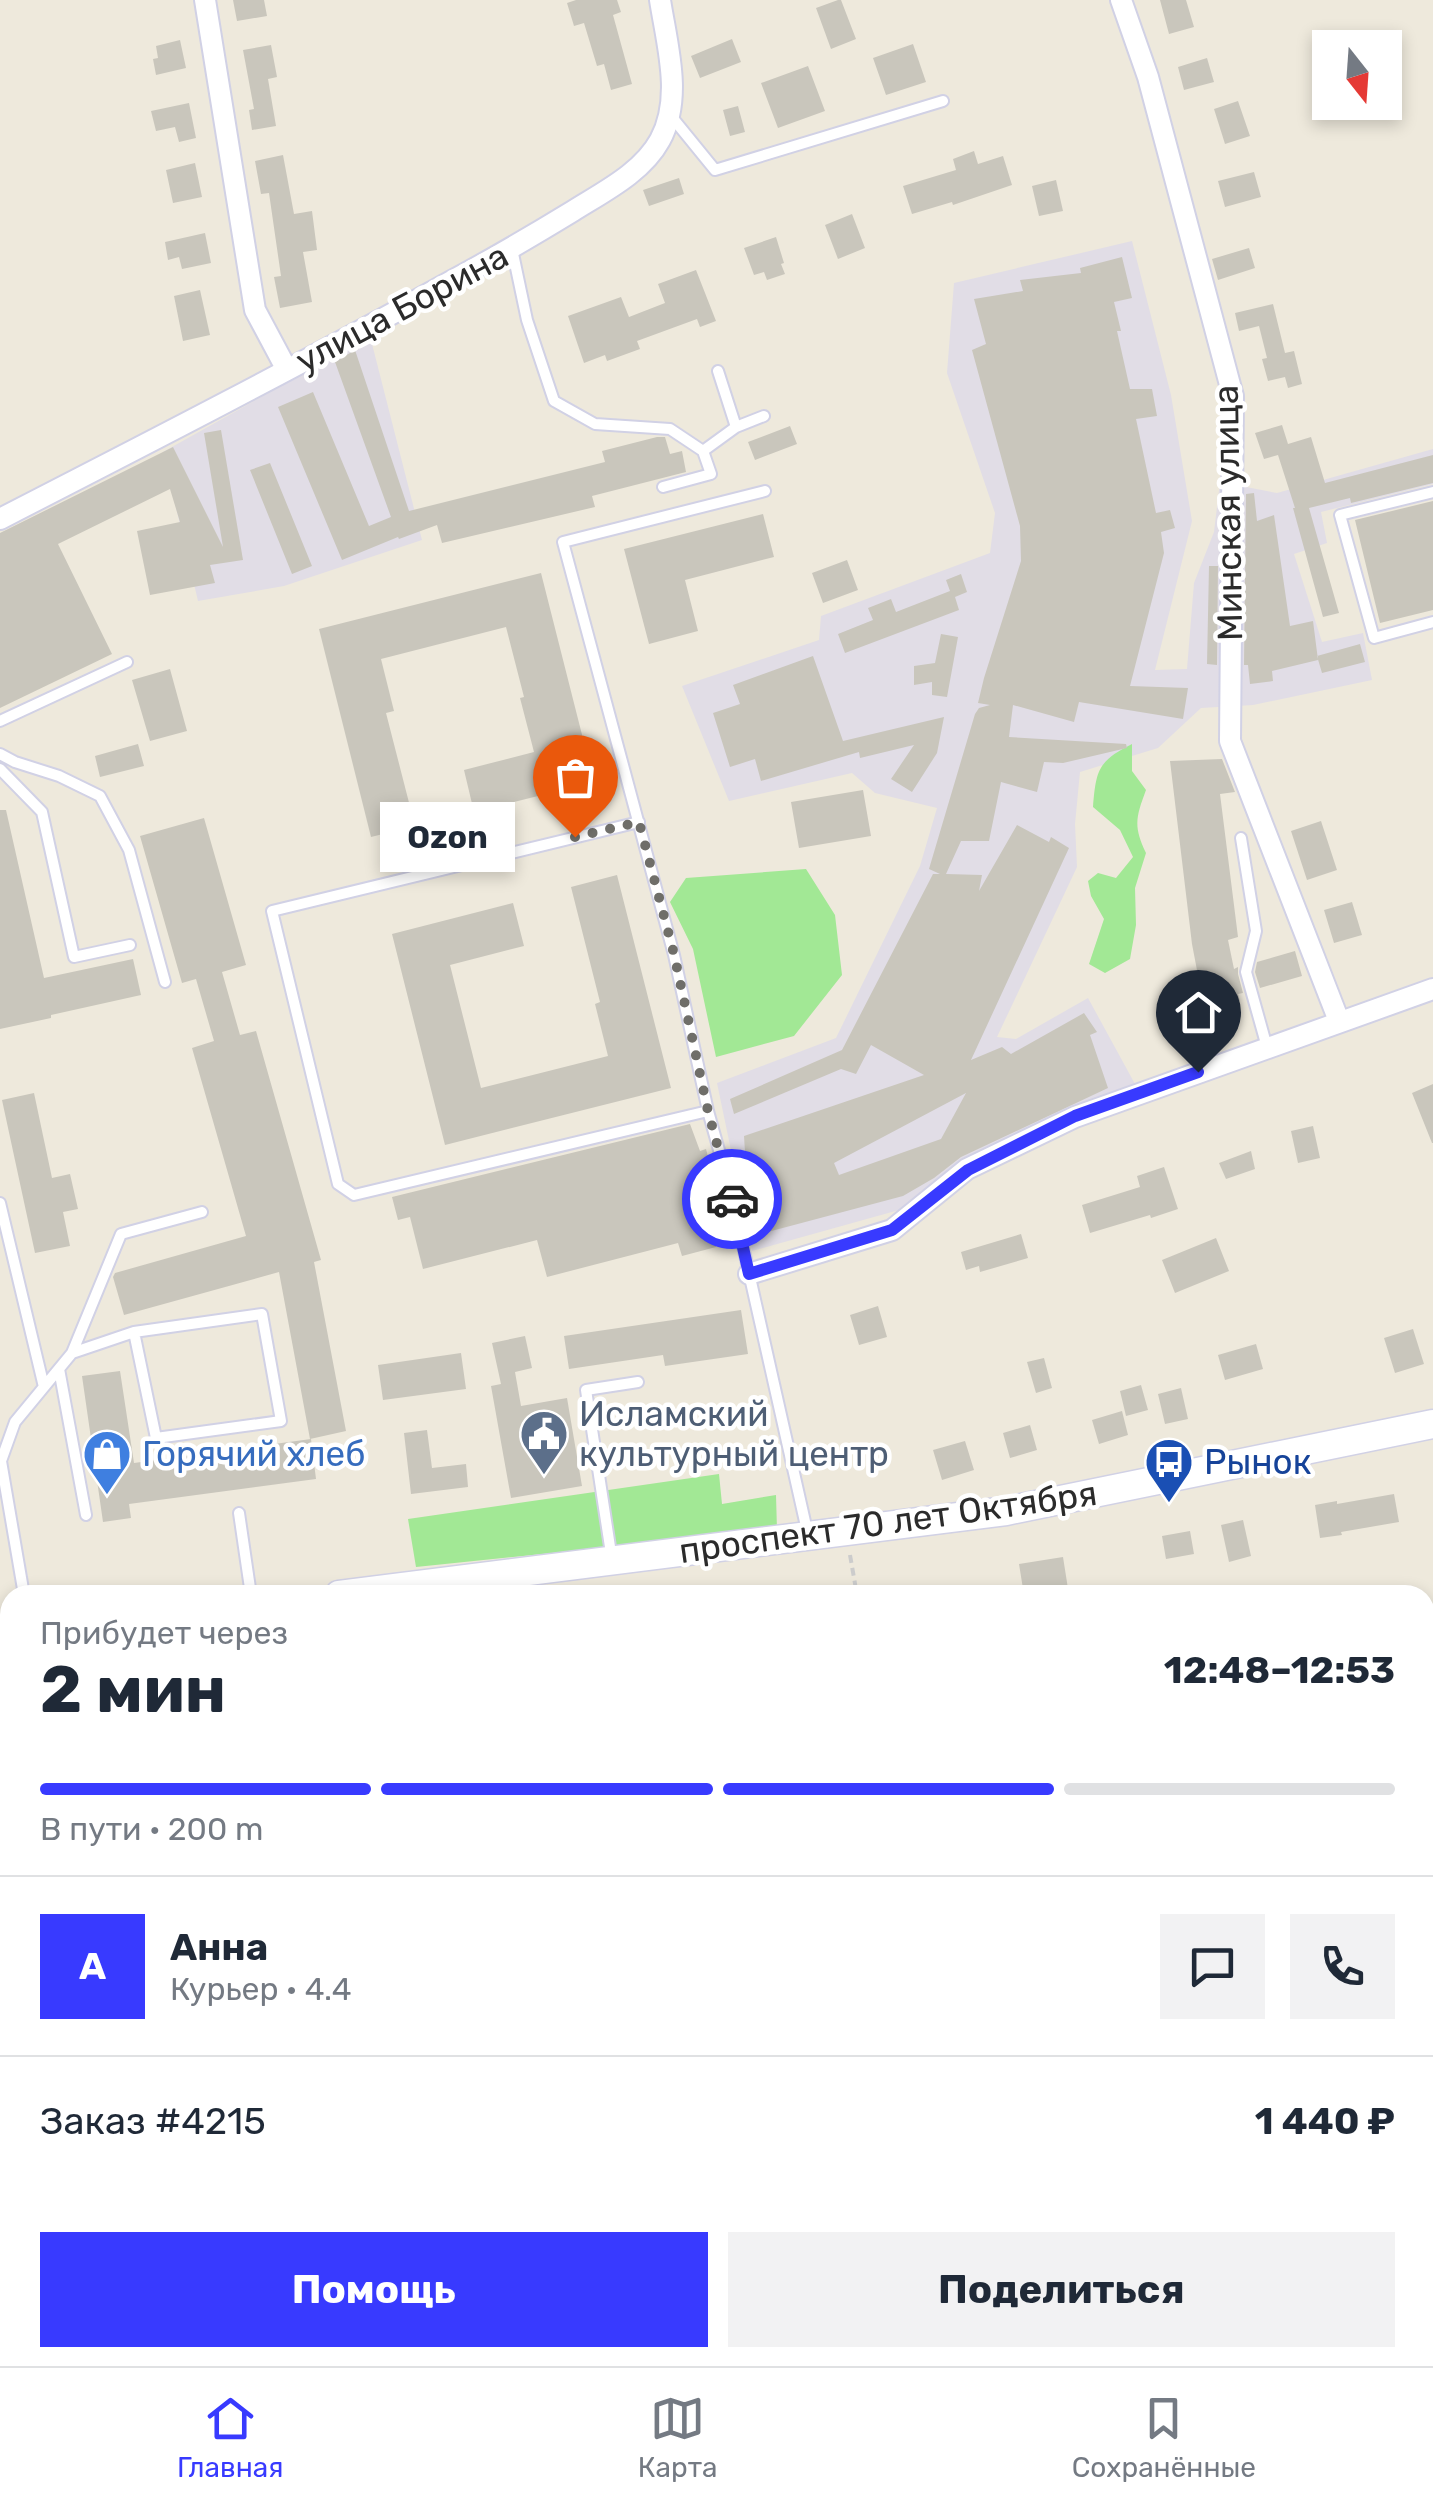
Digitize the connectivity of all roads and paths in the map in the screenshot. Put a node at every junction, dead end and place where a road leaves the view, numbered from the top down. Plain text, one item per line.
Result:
1 (205, 0) edge
2 (660, 0) edge
3 (1121, 0) edge
4 (943, 100) dead end
5 (671, 116) junction
6 (512, 248) junction
7 (287, 370) junction
8 (718, 371) dead end
9 (764, 416) dead end
10 (736, 427) junction
11 (703, 451) junction
12 (663, 487) dead end
13 (766, 491) dead end
14 (1433, 492) edge
15 (0, 519) edge
16 (1433, 622) edge
17 (127, 662) dead end
18 (0, 721) edge
19 (0, 754) edge
20 (0, 769) edge
21 (639, 822) junction
22 (1241, 838) dead end
23 (130, 945) dead end
24 (165, 982) dead end
25 (1433, 989) edge
26 (1339, 1021) junction
27 (1267, 1047) junction
28 (708, 1111) junction
29 (0, 1203) edge
30 (202, 1212) dead end
31 (749, 1274) junction
32 (134, 1332) junction
33 (72, 1352) junction
34 (59, 1369) junction
35 (638, 1382) dead end
36 (44, 1387) junction
37 (1433, 1424) edge
38 (239, 1514) dead end
39 (86, 1515) dead end
40 (845, 1532) junction
41 (809, 1536) junction
42 (612, 1561) junction
43 (22, 1585) edge
44 (250, 1585) edge
45 (419, 1585) edge
46 (855, 1585) edge

1 - 7 street
2 - 5 street
3 - 26 street, Минская улица
4 - 5 lane
5 - 6 street, улица Борина
6 - 7 street, улица Борина
6 - 11 lane
7 - 15 street, улица Борина
8 - 10 lane
9 - 10 lane
10 - 11 lane
11 - 12 lane
13 - 21 lane
14 - 16 lane
17 - 18 lane
19 - 24 lane
20 - 23 lane
21 - 28 lane
21 - 28 lane
22 - 27 lane
25 - 26 street
26 - 27 street
27 - 31 street
28 - 31 lane
29 - 36 lane
30 - 33 lane
31 - 41 lane
32 - 32 lane
32 - 33 lane
33 - 34 lane
34 - 36 lane
34 - 39 lane
35 - 42 lane
36 - 43 lane
37 - 40 main road, проспект 70 лет Октября
38 - 44 lane
40 - 41 main road, проспект 70 лет Октября
40 - 46 path
41 - 42 main road, проспект 70 лет Октября
42 - 45 main road, проспект 70 лет Октября

